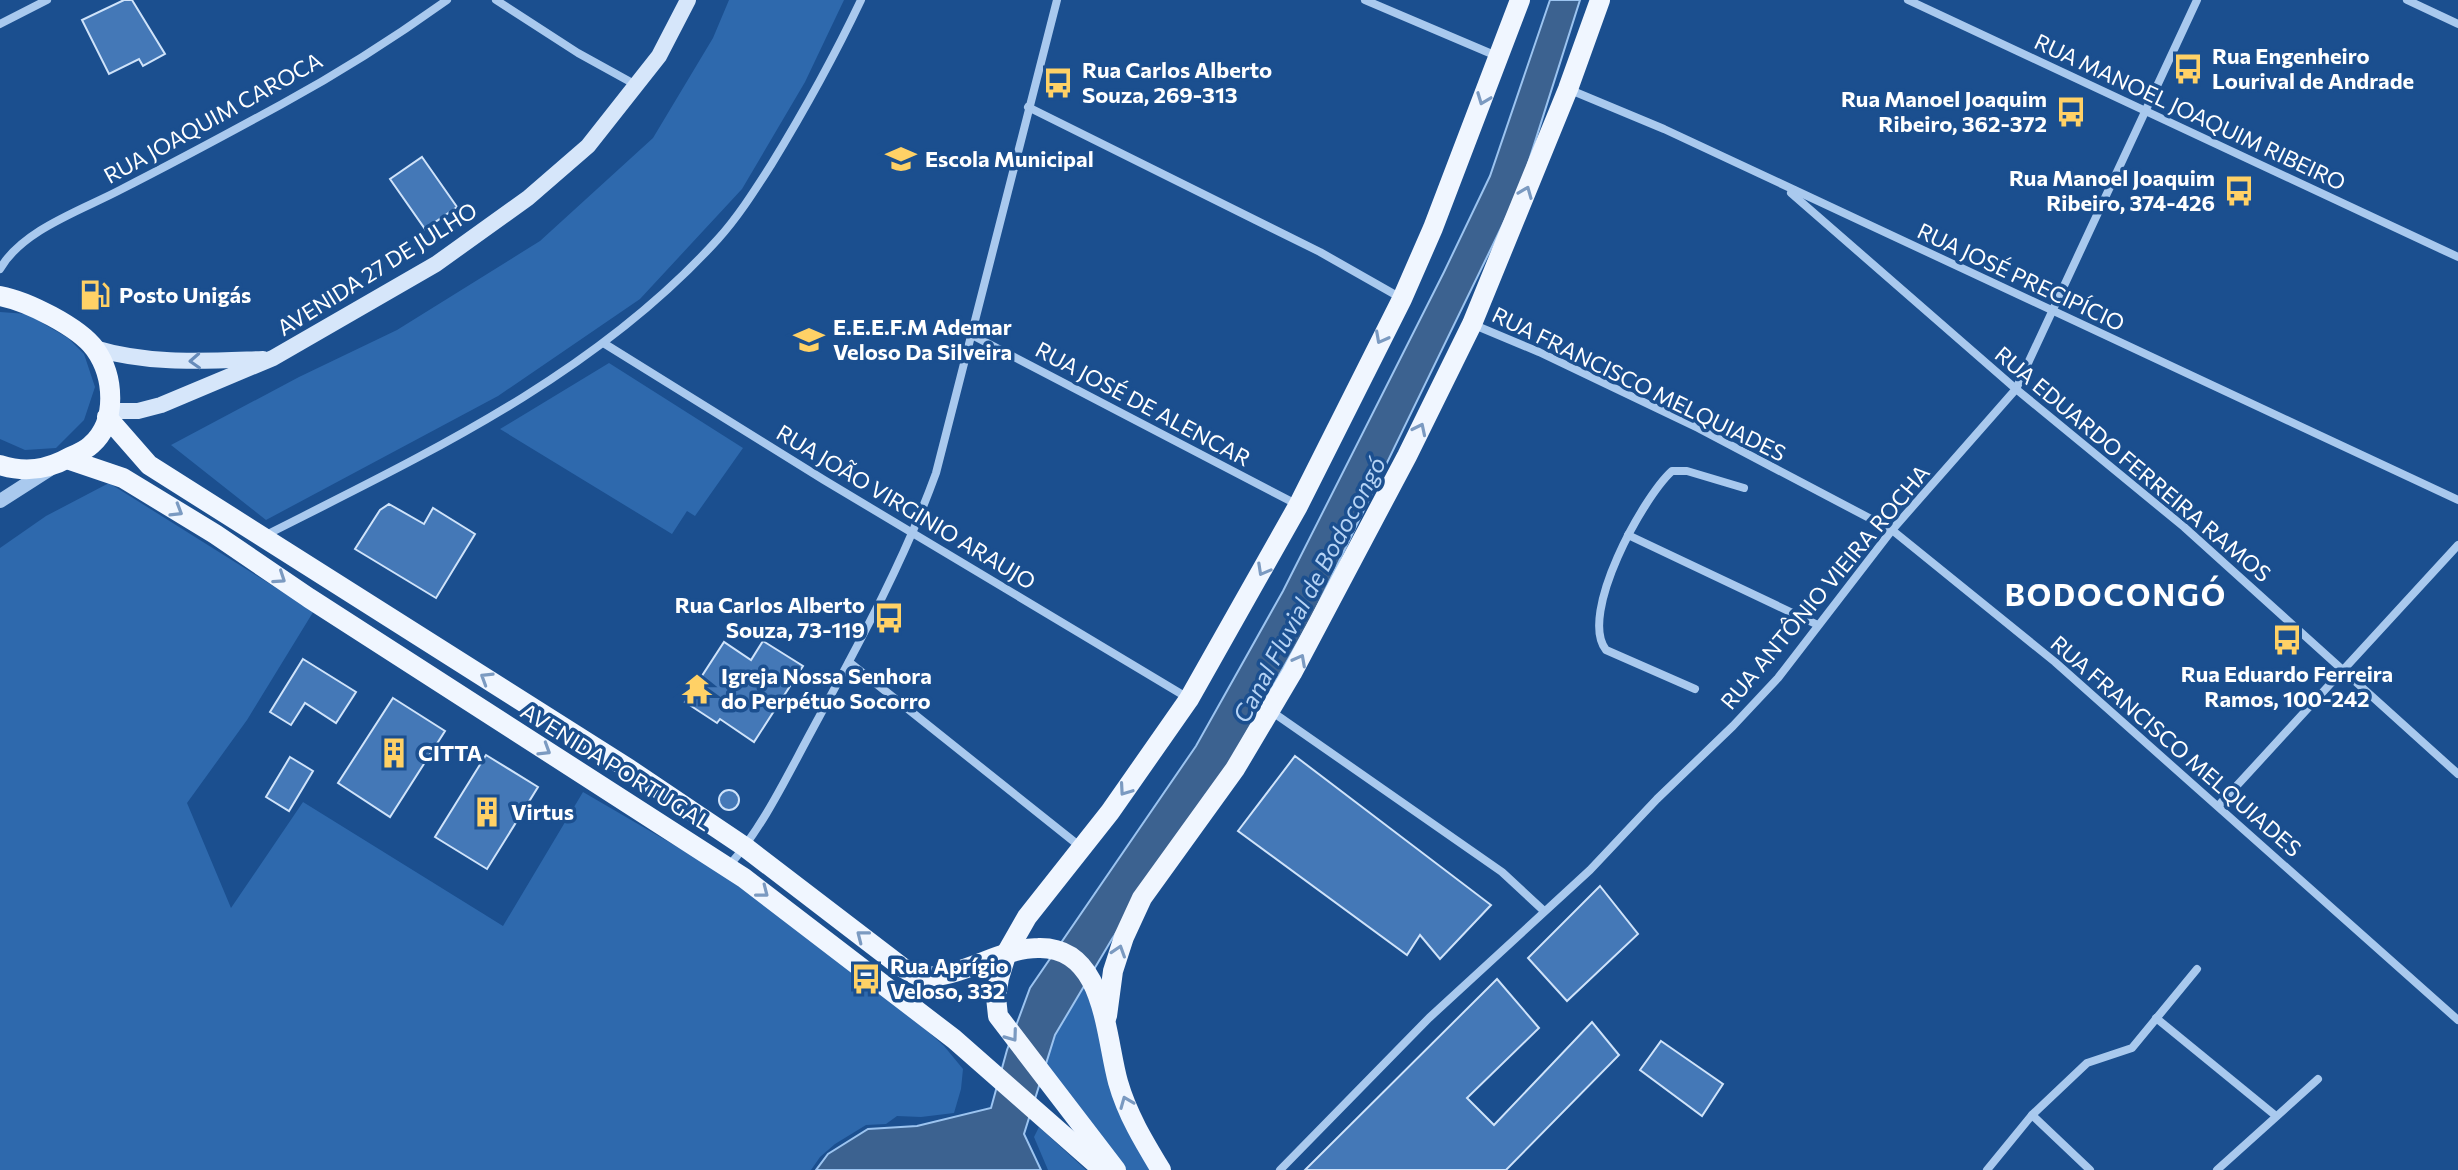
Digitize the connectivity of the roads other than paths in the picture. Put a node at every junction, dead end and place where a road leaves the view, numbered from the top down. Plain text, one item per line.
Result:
1 (47, 0) edge
2 (447, 0) edge
3 (496, 0) edge
4 (688, 0) edge
5 (861, 0) edge
6 (1057, 0) edge
7 (1365, 0) edge
8 (1520, 0) edge
9 (1600, 0) edge
10 (1908, 0) edge
11 (2197, 0) edge
12 (2407, 0) edge
13 (0, 24) edge
14 (2458, 24) edge
15 (1499, 57) junction
16 (637, 86) junction
17 (1568, 89) junction
18 (1028, 107) junction
19 (2144, 110) junction
20 (1782, 185) junction
21 (2458, 257) edge
22 (0, 269) edge
23 (0, 296) edge
24 (1402, 299) junction
25 (2053, 313) junction
26 (1472, 324) junction
27 (970, 334) junction
28 (605, 344) junction
29 (94, 348) junction
30 (273, 358) junction
31 (2016, 389) junction
32 (108, 414) junction
33 (61, 463) junction
34 (0, 465) edge
35 (21, 472) junction
36 (0, 477) edge
37 (1744, 488) dead end
38 (2458, 500) edge
39 (0, 501) edge
40 (1298, 506) junction
41 (1892, 530) junction
42 (915, 532) junction
43 (1628, 535) junction
44 (263, 536) junction
45 (2458, 545) edge
46 (1818, 625) junction
47 (849, 662) junction
48 (2343, 671) junction
49 (1695, 689) dead end
50 (1189, 699) junction
51 (1270, 711) junction
52 (2458, 774) edge
53 (2219, 805) junction
54 (745, 847) junction
55 (1082, 849) junction
56 (728, 867) junction
57 (1544, 911) junction
58 (1007, 952) junction
59 (2197, 969) dead end
60 (2156, 1018) junction
61 (2458, 1020) edge
62 (1107, 1028) junction
63 (2318, 1079) dead end
64 (2032, 1115) junction
65 (2276, 1116) junction
66 (1103, 1170) edge
67 (1116, 1170) edge
68 (1161, 1170) edge
69 (1280, 1170) edge
70 (1987, 1170) edge
71 (2090, 1170) edge
72 (2217, 1170) edge

1 - 13 street
2 - 22 street, RUA JOAQUIM CAROCA
3 - 16 street
4 - 16 main road, AVENIDA 27 DE JULHO
5 - 28 street
6 - 18 street
7 - 15 street
8 - 15 main road
9 - 17 main road
10 - 19 street, RUA MANOEL JOAQUIM RIBEIRO
11 - 19 street, RUA ANTÔNIO VIEIRA ROCHA
12 - 14 street
15 -> 24 main road
16 - 30 main road, AVENIDA 27 DE JULHO
17 - 20 street, RUA JOSÉ PRECIPÍCIO
26 -> 17 main road
18 - 24 street
18 - 27 street
19 - 21 street, RUA MANOEL JOAQUIM RIBEIRO
19 - 25 street, RUA ANTÔNIO VIEIRA ROCHA
20 - 25 street, RUA JOSÉ PRECIPÍCIO
20 - 31 street, RUA EDUARDO FERREIRA RAMOS
23 - 29 main road
24 -> 40 main road
25 - 31 street, RUA ANTÔNIO VIEIRA ROCHA
25 - 38 street, RUA JOSÉ PRECIPÍCIO
26 - 41 street, RUA FRANCISCO MELQUIADES
51 -> 26 main road
27 - 40 street, RUA JOSÉ DE ALENCAR
27 - 42 street
28 - 42 street, RUA JOÃO VIRGINIO ARAUJO
28 - 44 street
30 -> 29 main road, AVENIDA 27 DE JULHO
29 - 32 main road
30 - 32 main road, AVENIDA 27 DE JULHO
31 - 41 street, RUA ANTÔNIO VIEIRA ROCHA
31 - 48 street, RUA EDUARDO FERREIRA RAMOS
32 - 33 main road
32 - 44 main road, AVENIDA PORTUGAL
33 - 35 main road
33 - 39 street
33 -> 56 main road, AVENIDA PORTUGAL
34 - 35 main road
35 - 36 street
37 - 43 street
40 -> 50 main road
41 - 46 street, RUA ANTÔNIO VIEIRA ROCHA
41 - 53 street, RUA FRANCISCO MELQUIADES
42 - 47 street
42 - 50 street, RUA JOÃO VIRGINIO ARAUJO
43 - 46 street
43 - 49 street
54 -> 44 main road, AVENIDA PORTUGAL
45 - 48 street
46 - 57 street, RUA ANTÔNIO VIEIRA ROCHA
47 - 54 street
47 - 55 street
48 - 52 street, RUA EDUARDO FERREIRA RAMOS
48 - 53 street
50 -> 55 main road
51 - 57 street
62 -> 51 main road
53 - 61 street, RUA FRANCISCO MELQUIADES
54 - 56 street
58 -> 54 main road, AVENIDA PORTUGAL
55 - 58 main road
56 -> 66 main road, AVENIDA PORTUGAL
57 - 69 street, RUA ANTÔNIO VIEIRA ROCHA
58 - 62 main road, AVENIDA PORTUGAL
58 -> 67 main road
59 - 60 street
60 - 64 street
60 - 65 street
68 -> 62 main road, AVENIDA PORTUGAL
63 - 65 street
64 - 70 street
64 - 71 street
65 - 72 street

